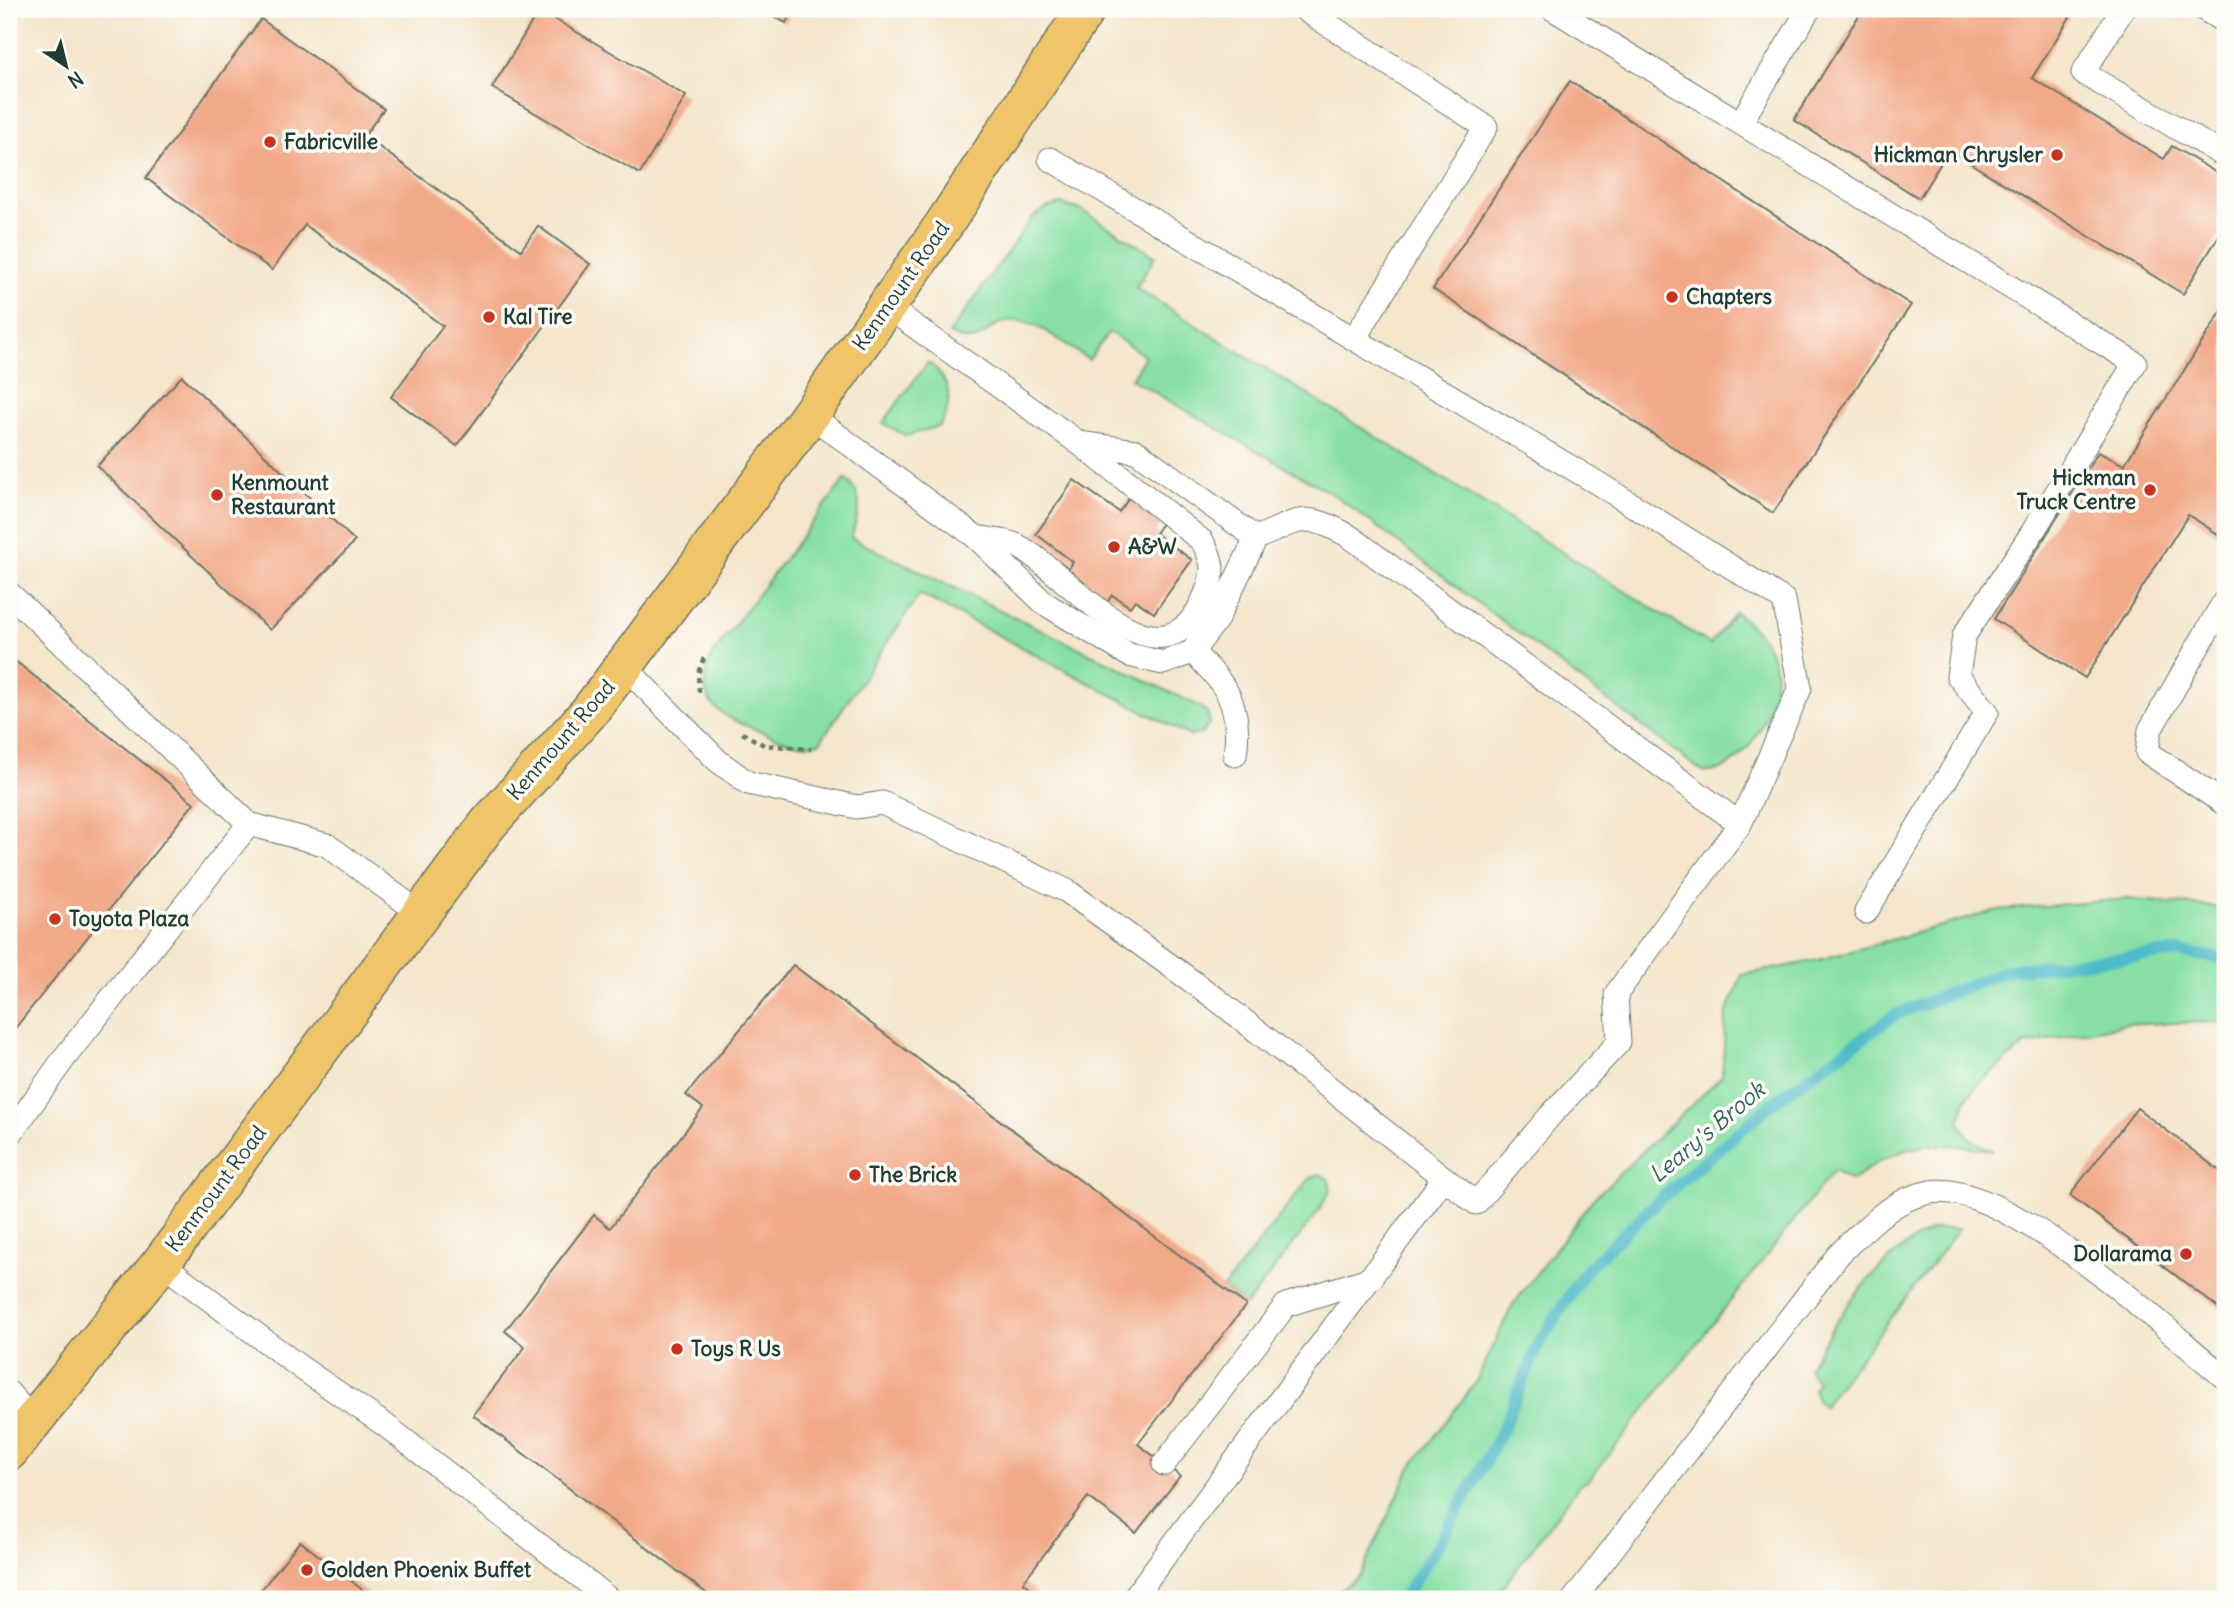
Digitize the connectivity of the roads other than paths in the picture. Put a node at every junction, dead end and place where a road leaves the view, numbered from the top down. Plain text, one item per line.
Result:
1 (1086, 9) edge
2 (1304, 9) edge
3 (1553, 9) edge
4 (2123, 9) edge
5 (2204, 9) edge
6 (1799, 12) edge
7 (2225, 22) edge
8 (1741, 122) junction
9 (2225, 156) edge
10 (1050, 159) dead end
11 (886, 306) junction
12 (1354, 339) junction
13 (810, 415) junction
14 (1079, 443) junction
15 (976, 537) junction
16 (1256, 538) junction
17 (9, 593) edge
18 (2225, 600) edge
19 (1192, 652) junction
20 (624, 666) junction
21 (1235, 755) dead end
22 (2225, 804) edge
23 (249, 824) junction
24 (1740, 824) junction
25 (1866, 912) dead end
26 (420, 913) junction
27 (9, 1136) edge
28 (1444, 1178) junction
29 (161, 1262) junction
30 (1372, 1278) junction
31 (2225, 1378) edge
32 (21, 1406) edge
33 (9, 1451) edge
34 (1164, 1464) dead end
35 (609, 1599) edge
36 (1133, 1599) edge
37 (1574, 1599) edge

1 - 11 main road, Kenmount Road
2 - 12 lane
3 - 8 lane
4 - 9 lane
5 - 7 lane
6 - 8 lane
8 - 25 lane
10 - 12 lane
11 - 13 main road, Kenmount Road
11 - 14 lane
12 - 24 lane
13 - 15 lane
13 - 20 main road, Kenmount Road
14 - 15 lane
14 - 16 lane
15 - 19 lane
16 - 19 lane
16 - 24 lane
17 - 23 lane
18 - 22 lane
19 - 21 lane
20 - 26 main road, Kenmount Road
20 - 28 lane
23 - 26 lane
23 - 27 lane
24 - 28 lane
26 - 29 main road, Kenmount Road
28 - 30 lane
29 - 32 main road, Kenmount Road
29 - 35 lane
30 - 34 lane
30 - 36 lane
31 - 37 lane
32 - 33 main road, Kenmount Road

